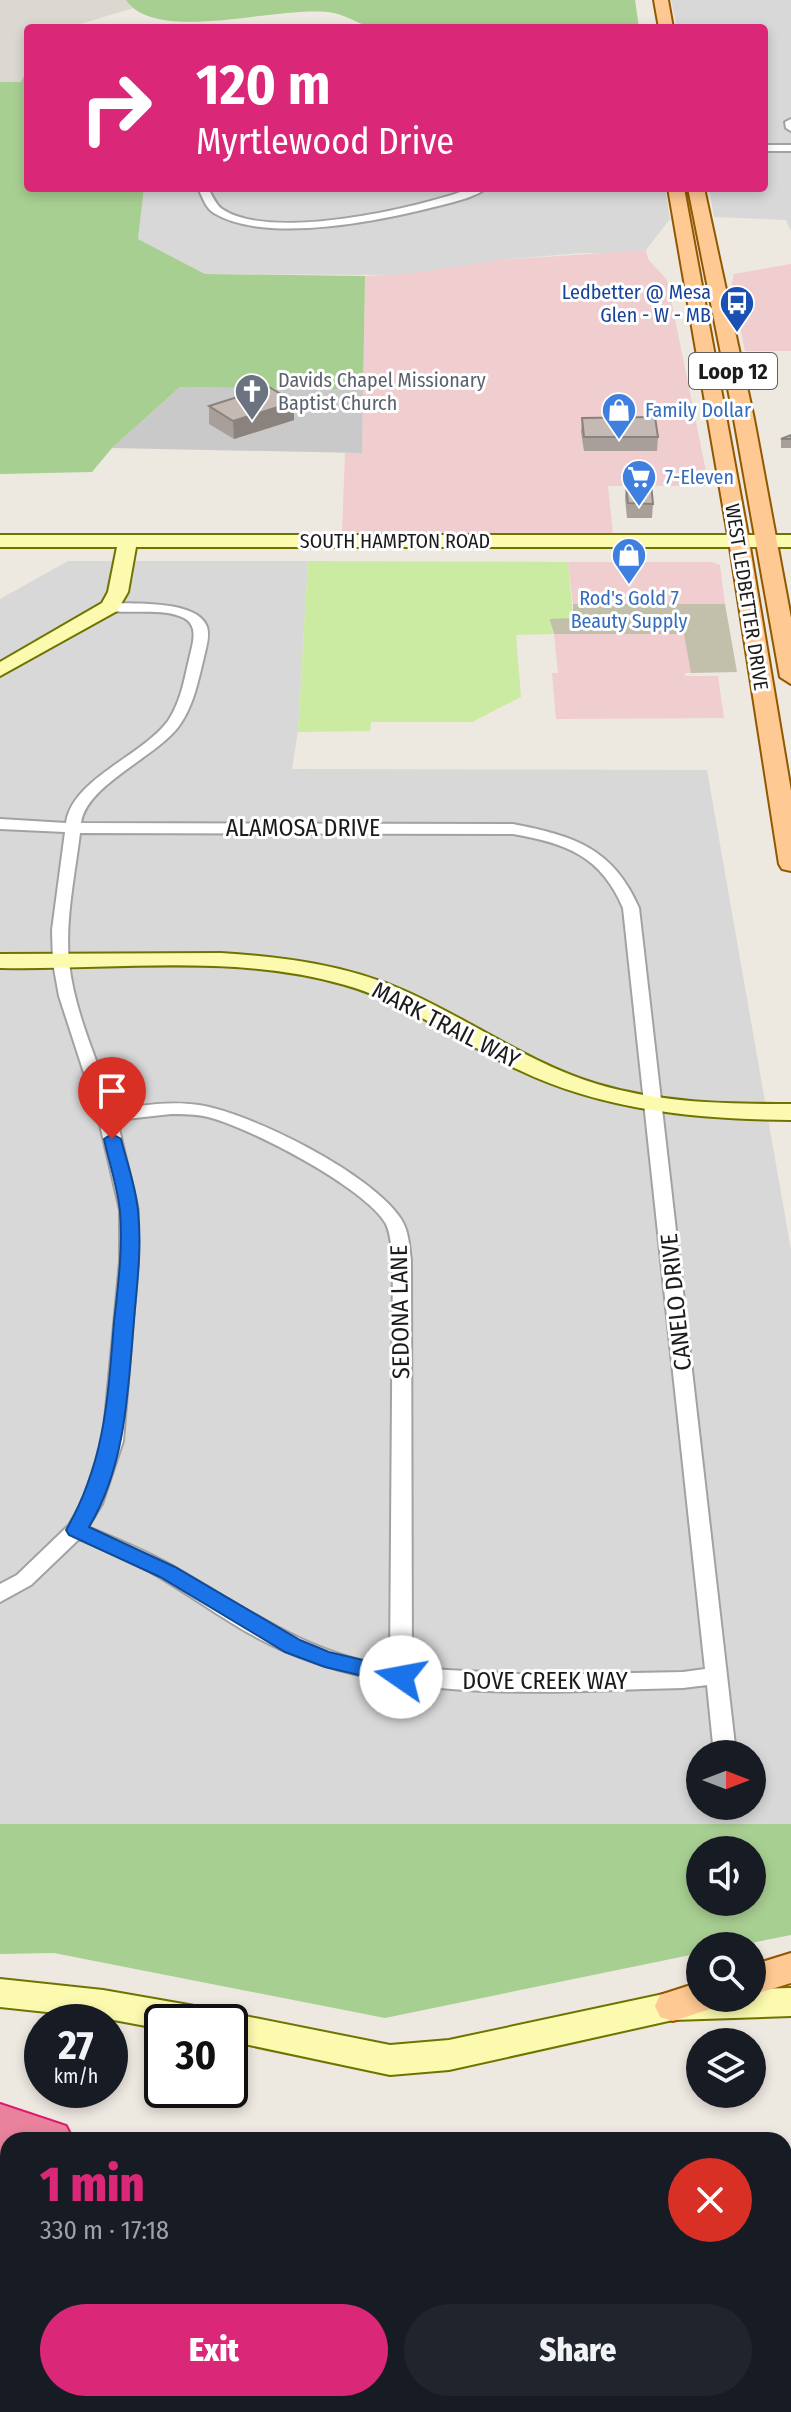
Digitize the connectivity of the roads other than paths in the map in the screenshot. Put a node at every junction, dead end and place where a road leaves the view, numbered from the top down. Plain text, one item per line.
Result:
1 (661, 0) edge
2 (665, 24) edge
3 (768, 148) edge
4 (791, 148) edge
5 (204, 192) edge
6 (466, 192) edge
7 (677, 192) edge
8 (697, 192) edge
9 (691, 263) junction
10 (715, 287) junction
11 (700, 309) junction
12 (726, 342) junction
13 (716, 419) junction
14 (744, 419) junction
15 (0, 541) edge
16 (791, 541) edge
17 (127, 547) junction
18 (740, 547) junction
19 (776, 549) edge
20 (0, 554) edge
21 (110, 607) junction
22 (758, 664) junction
23 (0, 670) edge
24 (790, 672) edge
25 (0, 824) edge
26 (73, 828) junction
27 (601, 860) joint
28 (791, 864) edge
29 (0, 961) edge
30 (61, 963) junction
31 (654, 1105) junction
32 (791, 1112) edge
33 (107, 1116) junction
34 (76, 1530) junction
35 (0, 1594) edge
36 (717, 1675) junction
37 (401, 1677) junction
38 (724, 1740) edge
39 (791, 1968) edge
40 (766, 1976) edge
41 (0, 1993) edge
42 (686, 2002) edge
43 (766, 2002) edge
44 (791, 2002) edge
45 (144, 2011) edge
46 (248, 2031) edge
47 (0, 2124) edge
48 (25, 2132) edge

1 - 2 main road
3 - 4 street
5 - 6 street
7 - 9 main road, WEST LEDBETTER DRIVE / Loop 12
8 - 10 main road, WEST LEDBETTER DRIVE / Loop 12
9 - 10 main road
9 - 11 main road, WEST LEDBETTER DRIVE / Loop 12
10 - 12 main road, WEST LEDBETTER DRIVE / Loop 12
11 - 12 main road
11 - 13 main road, WEST LEDBETTER DRIVE / Loop 12
12 - 14 main road, WEST LEDBETTER DRIVE / Loop 12
13 - 14 main road
13 - 18 main road, WEST LEDBETTER DRIVE / Loop 12
14 - 19 main road, WEST LEDBETTER DRIVE / Loop 12
15 - 17 main road, SOUTH HAMPTON ROAD
16 - 19 main road, SOUTH HAMPTON ROAD
17 - 18 main road, SOUTH HAMPTON ROAD
17 - 20 main road, SOUTH HAMPTON ROAD
17 - 21 main road
18 - 19 main road, SOUTH HAMPTON ROAD
18 - 22 main road, WEST LEDBETTER DRIVE / Loop 12
19 - 24 main road, WEST LEDBETTER DRIVE / Loop 12
21 - 23 main road
21 - 26 street
22 - 24 main road
22 - 28 main road, WEST LEDBETTER DRIVE / Loop 12
25 - 26 street, ALAMOSA DRIVE
26 - 27 street, ALAMOSA DRIVE
26 - 30 street
27 - 31 street, CANELO DRIVE
29 - 30 main road, MARK TRAIL WAY
30 - 31 main road, MARK TRAIL WAY
30 - 33 street
31 - 32 main road, MARK TRAIL WAY
31 - 36 street, CANELO DRIVE
33 - 34 street
33 - 37 street, SEDONA LANE
34 - 35 street
34 - 37 street, DOVE CREEK WAY
36 - 37 street, DOVE CREEK WAY
36 - 38 street, CANELO DRIVE
39 - 40 main road
41 - 45 main road
42 - 46 main road
43 - 44 main road
47 - 48 highway

